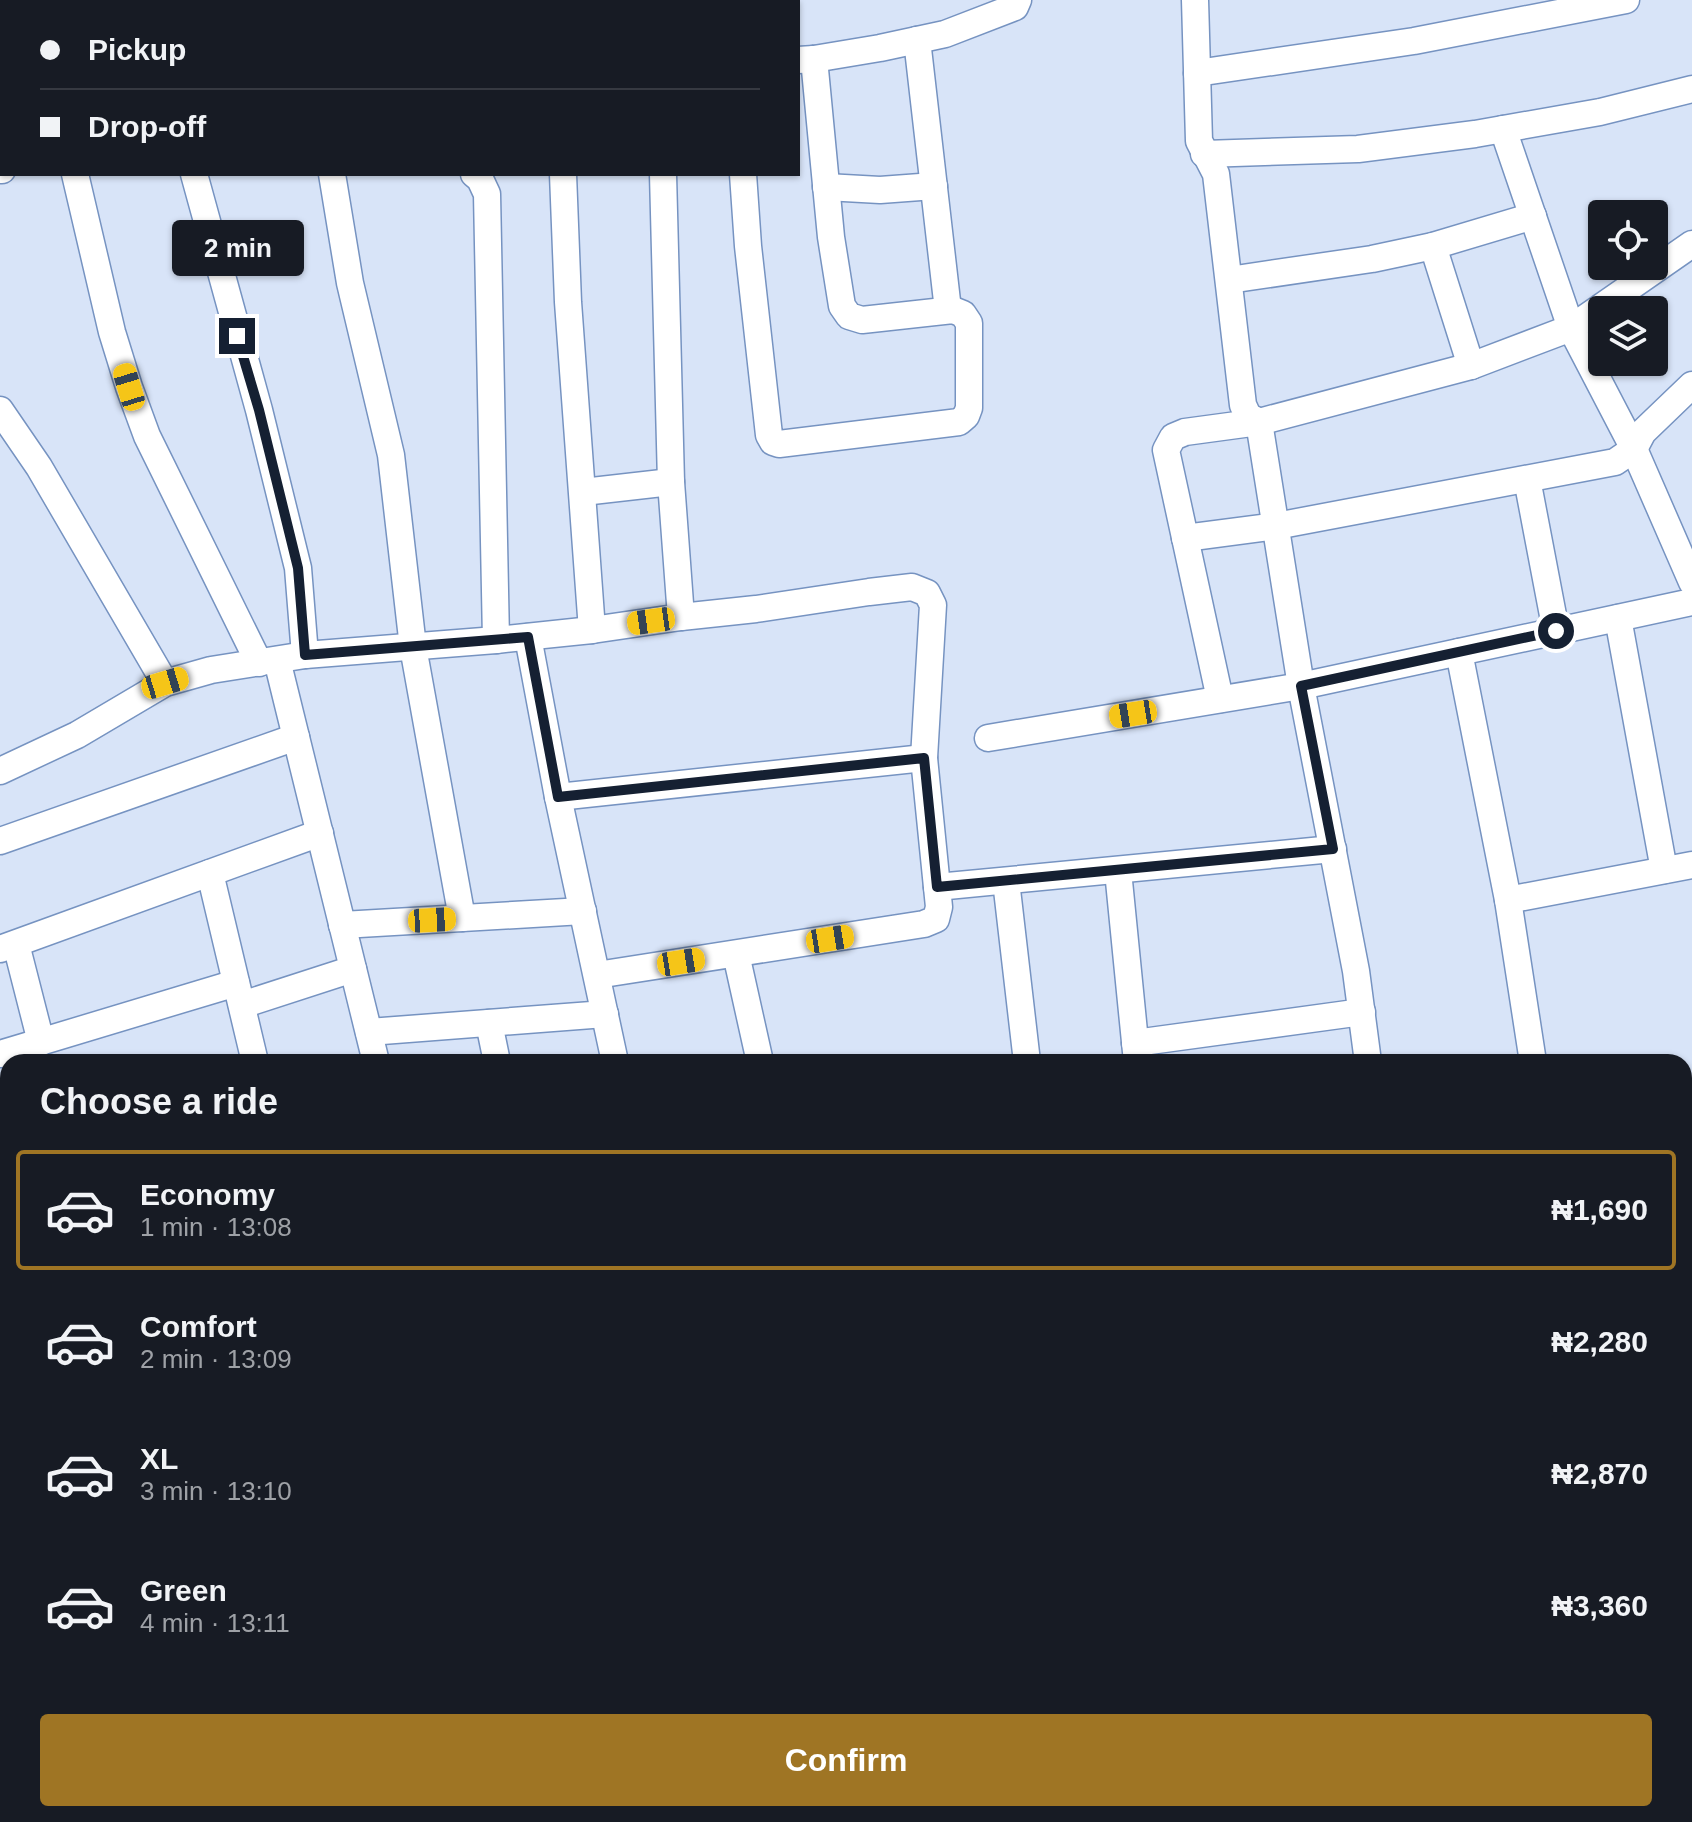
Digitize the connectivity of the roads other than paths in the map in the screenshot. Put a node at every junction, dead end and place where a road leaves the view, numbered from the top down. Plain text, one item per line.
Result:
1 (1018, 0) edge
2 (1195, 0) edge
3 (1626, 0) edge
4 (917, 40) junction
5 (806, 60) edge
6 (1197, 73) junction
7 (1692, 89) edge
8 (1503, 129) junction
9 (1204, 154) junction
10 (75, 176) edge
11 (195, 176) edge
12 (332, 176) edge
13 (476, 176) edge
14 (563, 176) edge
15 (663, 176) edge
16 (743, 176) edge
17 (934, 186) junction
18 (826, 187) junction
19 (1533, 216) junction
20 (1692, 244) edge
21 (1433, 246) junction
22 (1229, 280) junction
23 (948, 310) junction
24 (1571, 328) junction
25 (1471, 366) junction
26 (1692, 385) edge
27 (0, 410) edge
28 (1259, 422) junction
29 (1634, 449) junction
30 (1527, 479) junction
31 (671, 482) junction
32 (583, 492) junction
33 (1276, 526) junction
34 (1185, 538) junction
35 (1692, 582) edge
36 (1692, 602) edge
37 (681, 617) junction
38 (1618, 618) junction
39 (592, 630) junction
40 (1556, 631) junction
41 (528, 637) junction
42 (496, 640) junction
43 (413, 647) junction
44 (1459, 652) junction
45 (305, 655) junction
46 (268, 661) junction
47 (165, 683) junction
48 (1301, 686) junction
49 (1220, 699) junction
50 (296, 737) junction
51 (988, 738) dead end
52 (924, 758) junction
53 (0, 771) edge
54 (558, 797) junction
55 (320, 833) junction
56 (0, 841) edge
57 (1333, 849) junction
58 (1692, 865) edge
59 (1664, 870) junction
60 (1118, 871) junction
61 (210, 873) junction
62 (997, 882) junction
63 (944, 886) junction
64 (1508, 900) junction
65 (583, 911) junction
66 (462, 918) junction
67 (342, 925) junction
68 (8, 946) edge
69 (736, 954) junction
70 (353, 969) junction
71 (597, 975) junction
72 (239, 994) junction
73 (1362, 1012) junction
74 (605, 1014) junction
75 (489, 1023) junction
76 (369, 1032) junction
77 (41, 1042) junction
78 (1136, 1053) edge
79 (0, 1054) edge
80 (253, 1054) edge
81 (374, 1054) edge
82 (495, 1054) edge
83 (613, 1054) edge
84 (758, 1054) edge
85 (1026, 1054) edge
86 (1367, 1054) edge
87 (1532, 1054) edge

1 - 4 street
2 - 6 street
3 - 6 street
4 - 5 street
4 - 17 street
5 - 18 street
6 - 9 street
7 - 8 street
8 - 9 street
8 - 19 street
9 - 22 street
10 - 46 street
11 - 45 street
12 - 43 street
13 - 42 street
14 - 32 street
15 - 31 street
16 - 23 street
17 - 18 street
17 - 23 street
18 - 23 street
19 - 21 street
19 - 24 street
20 - 24 street
21 - 22 street
21 - 25 street
22 - 28 street
24 - 25 street
24 - 29 street
25 - 28 street
26 - 29 street
27 - 47 street
28 - 33 street
28 - 34 street
29 - 30 street
29 - 35 street
30 - 33 street
30 - 40 street
31 - 32 street
31 - 37 street
32 - 39 street
33 - 34 street
33 - 48 street
34 - 49 street
36 - 38 street
37 - 39 street
37 - 52 street
38 - 40 street
38 - 59 street
39 - 41 street
40 - 44 street
41 - 42 street
41 - 54 street
42 - 43 street
43 - 45 street
43 - 66 street
44 - 48 street
44 - 64 street
45 - 46 street
46 - 47 street
46 - 50 street
47 - 53 street
48 - 49 street
48 - 57 street
49 - 51 street
50 - 55 street
50 - 56 street
52 - 54 street
52 - 63 street
54 - 65 street
55 - 61 street
55 - 67 street
57 - 60 street
57 - 73 street
58 - 59 street
59 - 64 street
60 - 62 street
60 - 78 street
61 - 68 street
61 - 72 street
62 - 63 street
62 - 85 street
63 - 69 street
64 - 87 street
65 - 66 street
65 - 71 street
66 - 67 street
67 - 70 street
68 - 77 street
69 - 71 street
69 - 84 street
70 - 72 street
70 - 76 street
71 - 74 street
72 - 77 street
72 - 80 street
73 - 78 street
73 - 86 street
74 - 75 street
74 - 83 street
75 - 76 street
75 - 82 street
76 - 81 street
77 - 79 street

